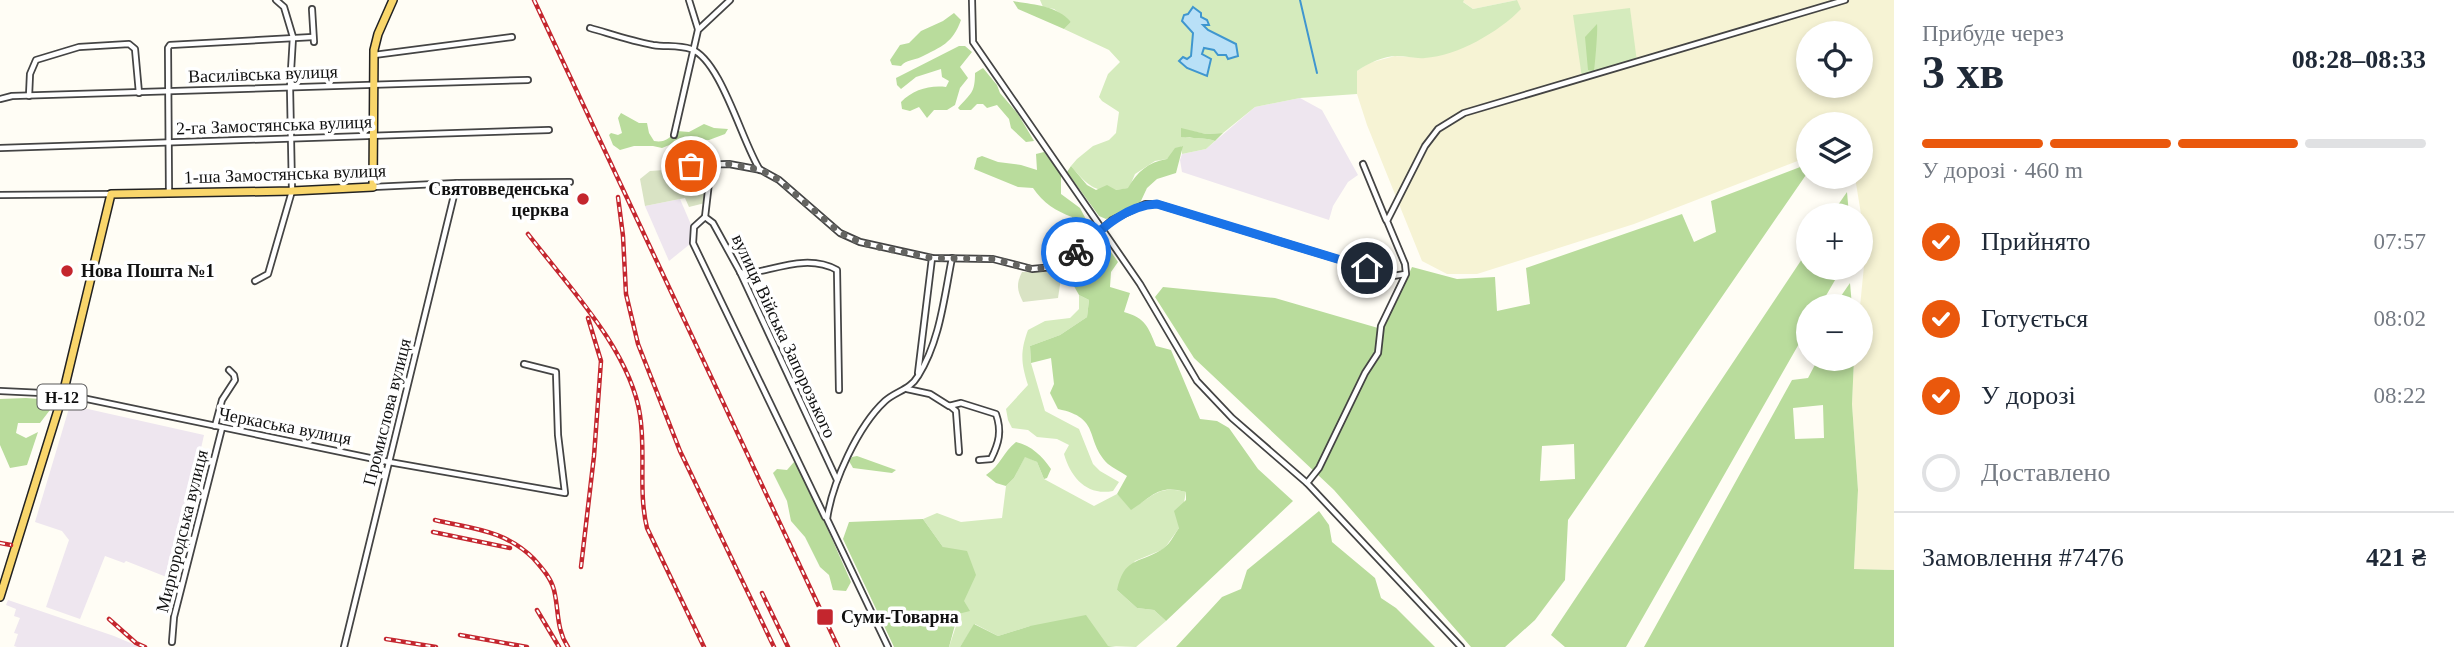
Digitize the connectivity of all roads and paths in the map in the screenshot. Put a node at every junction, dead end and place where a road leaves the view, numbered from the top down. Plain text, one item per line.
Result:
1 (276, 0) edge
2 (393, 0) edge
3 (689, 0) edge
4 (730, 0) edge
5 (972, 0) edge
6 (1844, 0) edge
7 (312, 9) dead end
8 (590, 28) dead end
9 (698, 30) junction
10 (293, 37) junction
11 (512, 37) dead end
12 (696, 40) junction
13 (693, 50) junction
14 (374, 55) junction
15 (702, 55) junction
16 (528, 80) dead end
17 (373, 85) junction
18 (290, 87) junction
19 (168, 92) junction
20 (139, 93) junction
21 (29, 96) junction
22 (0, 99) edge
23 (549, 130) dead end
24 (674, 135) dead end
25 (373, 136) junction
26 (292, 139) junction
27 (168, 142) junction
28 (0, 148) edge
29 (711, 164) junction
30 (1363, 164) dead end
31 (670, 166) dead end
32 (761, 170) junction
33 (570, 182) dead end
34 (457, 183) junction
35 (373, 187) junction
36 (292, 191) junction
37 (111, 194) junction
38 (169, 194) junction
39 (0, 195) edge
40 (705, 217) junction
41 (1387, 221) junction
42 (1101, 229) junction
43 (932, 258) junction
44 (952, 258) junction
45 (740, 272) junction
46 (1406, 274) junction
47 (256, 281) dead end
48 (524, 364) dead end
49 (229, 370) dead end
50 (918, 377) junction
51 (906, 388) junction
52 (839, 390) dead end
53 (0, 391) edge
54 (63, 394) junction
55 (949, 406) junction
56 (215, 426) junction
57 (222, 428) junction
58 (959, 452) dead end
59 (979, 460) dead end
60 (389, 462) junction
61 (838, 482) junction
62 (1307, 484) junction
63 (827, 519) junction
64 (0, 597) edge
65 (172, 642) dead end
66 (344, 647) edge
67 (888, 647) edge
68 (1461, 647) edge

1 - 10 street
2 - 14 main road
3 - 9 street
4 - 9 street
5 - 42 street
6 - 41 street
7 - 10 street
8 - 13 street
9 - 12 street
10 - 18 street
10 - 19 street
11 - 14 street
12 - 13 street
12 - 15 street
13 - 15 street
13 - 24 street
14 - 17 main road
15 - 32 street
16 - 17 street, Василівська вулиця
17 - 18 street, Василівська вулиця
17 - 25 main road
18 - 19 street, Василівська вулиця
18 - 26 street
19 - 20 street, Василівська вулиця
19 - 27 street
20 - 21 street, Василівська вулиця
20 - 21 street
21 - 22 street, Василівська вулиця
23 - 25 street, 2-га Замостянська вулиця
25 - 26 street, 2-га Замостянська вулиця
25 - 35 main road
26 - 27 street, 2-га Замостянська вулиця
26 - 36 street
27 - 28 street, 2-га Замостянська вулиця
27 - 38 street
29 - 31 street
29 - 32 street
29 - 40 street
30 - 41 street
32 - 43 street
33 - 34 street, 1-ша Замостянська вулиця
34 - 35 street, 1-ша Замостянська вулиця
34 - 60 street, Промислова вулиця
35 - 36 main road, 1-ша Замостянська вулиця
36 - 38 main road, 1-ша Замостянська вулиця
36 - 47 street
37 - 38 main road, 1-ша Замостянська вулиця
37 - 39 street, 1-ша Замостянська вулиця
37 - 54 main road, Н-12
40 - 45 street, вулиця Війська Запорозького
40 - 63 street
41 - 46 street
42 - 44 street
42 - 46 street
42 - 62 street
43 - 44 street
43 - 50 street
44 - 50 street
45 - 52 street
45 - 61 street, вулиця Війська Запорозького
46 - 62 street
48 - 60 street, Черкаська вулиця
49 - 56 street, Миргородська вулиця
50 - 51 street
51 - 55 street
51 - 61 street
53 - 54 street, Черкаська вулиця
54 - 56 street, Черкаська вулиця
54 - 64 main road, Н-12
55 - 58 street
55 - 59 street
56 - 57 street, Черкаська вулиця
57 - 60 street, Черкаська вулиця
57 - 65 street, Миргородська вулиця
60 - 66 street, Промислова вулиця
61 - 63 street
62 - 68 street
63 - 67 street

